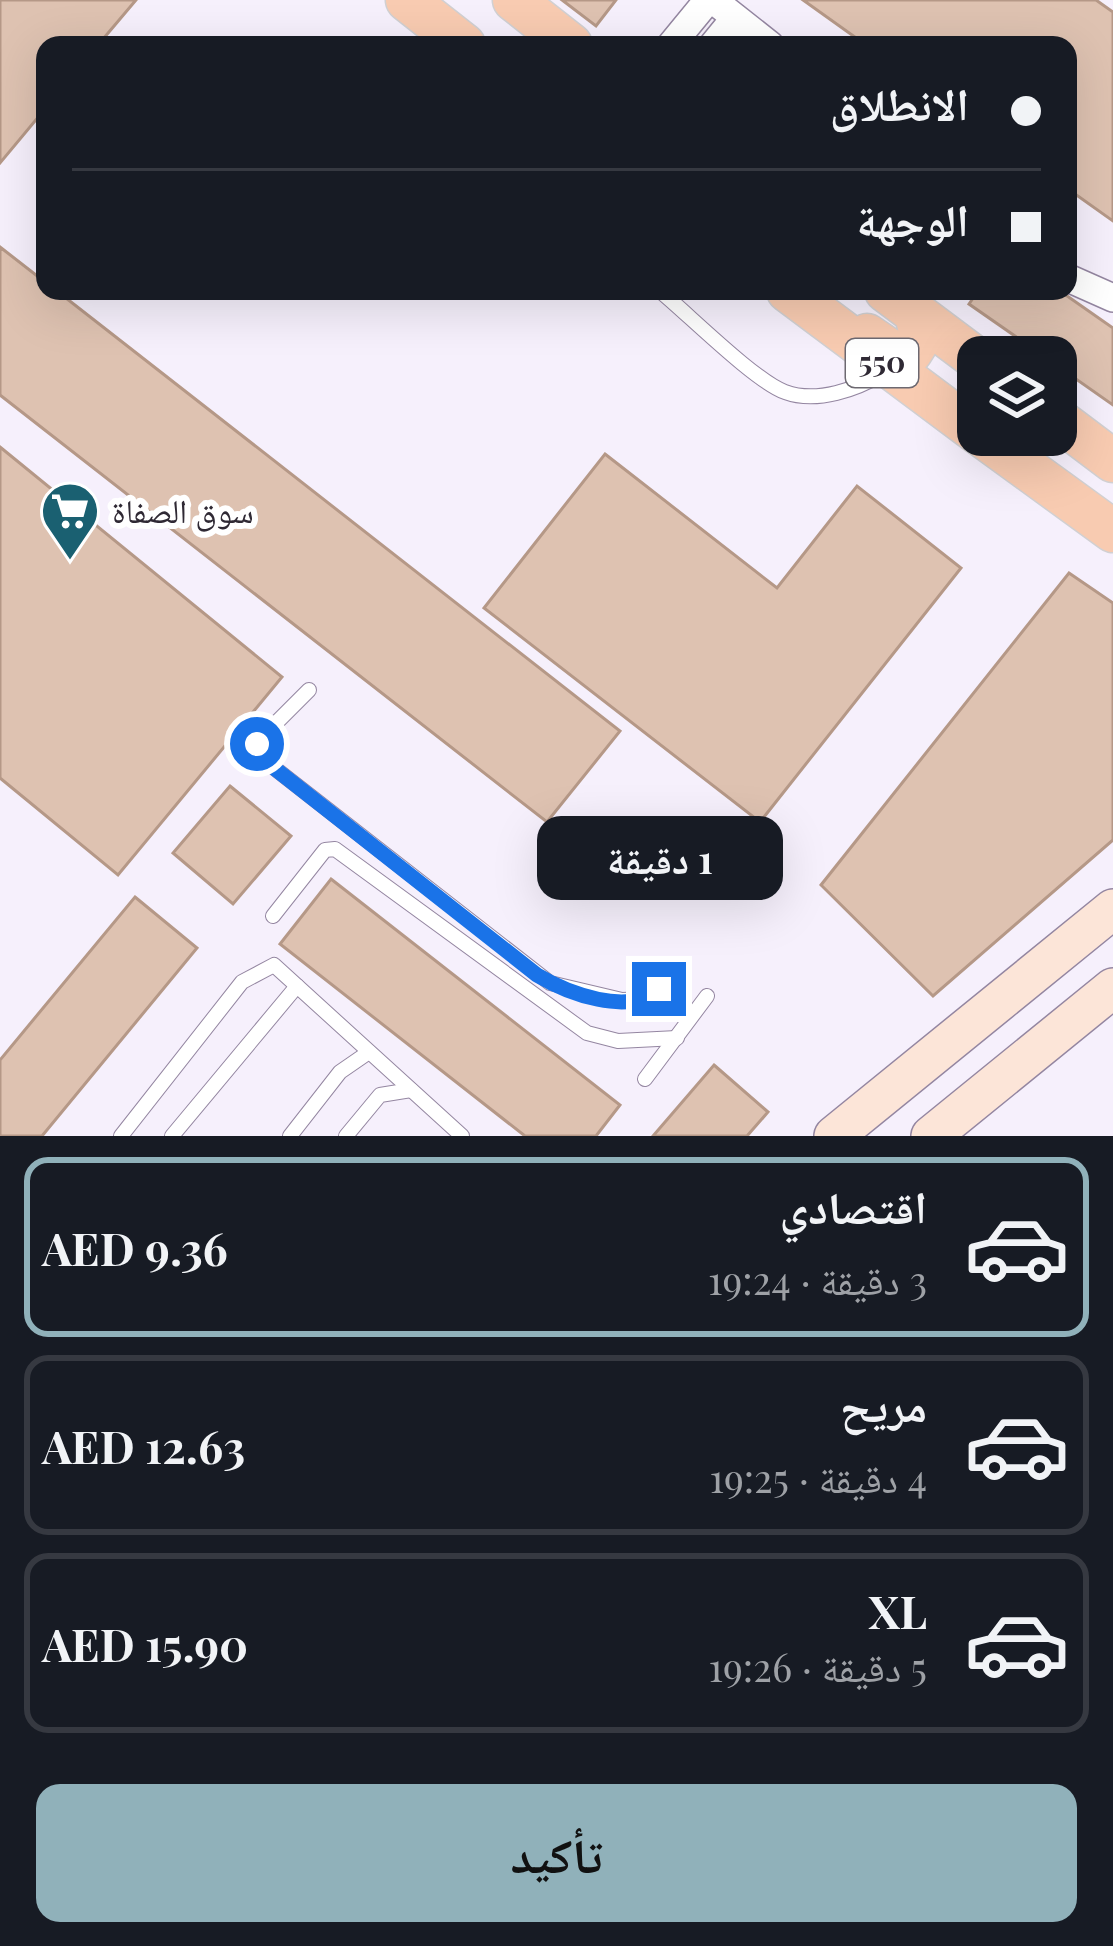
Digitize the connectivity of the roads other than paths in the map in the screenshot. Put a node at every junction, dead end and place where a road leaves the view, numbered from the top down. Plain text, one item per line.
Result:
1 (406, 0) edge
2 (514, 0) edge
3 (719, 6) edge
4 (452, 36) edge
5 (560, 36) edge
6 (682, 36) edge
7 (714, 36) edge
8 (758, 36) edge
9 (1077, 282) edge
10 (1113, 298) edge
11 (671, 300) edge
12 (800, 300) edge
13 (821, 300) edge
14 (901, 302) edge
15 (957, 344) edge
16 (891, 370) junction
17 (957, 418) edge
18 (1077, 434) edge
19 (1009, 456) edge
20 (1113, 461) edge
21 (1113, 531) edge
22 (309, 690) dead end
23 (1113, 909) edge
24 (273, 916) dead end
25 (297, 986) junction
26 (1113, 988) edge
27 (659, 989) dead end
28 (707, 996) dead end
29 (676, 1038) junction
30 (369, 1052) junction
31 (645, 1079) dead end
32 (411, 1090) junction
33 (880, 1117) edge
34 (121, 1136) edge
35 (172, 1136) edge
36 (290, 1136) edge
37 (346, 1136) edge
38 (462, 1136) edge
39 (834, 1136) edge
40 (931, 1136) edge

1 - 4 main road
2 - 5 main road
3 - 6 street
3 - 7 street
3 - 8 street
9 - 10 street
11 - 16 lane
12 - 16 main road, 550
13 - 14 main road
14 - 15 main road, 550
16 - 17 main road, 550
18 - 20 main road
19 - 21 main road, 550
22 - 27 lane
23 - 33 main road
24 - 29 lane
25 - 30 lane
25 - 34 lane
25 - 35 lane
26 - 40 main road
28 - 29 lane
29 - 31 lane
30 - 32 lane
30 - 36 lane
32 - 37 lane
32 - 38 lane
33 - 39 main road

